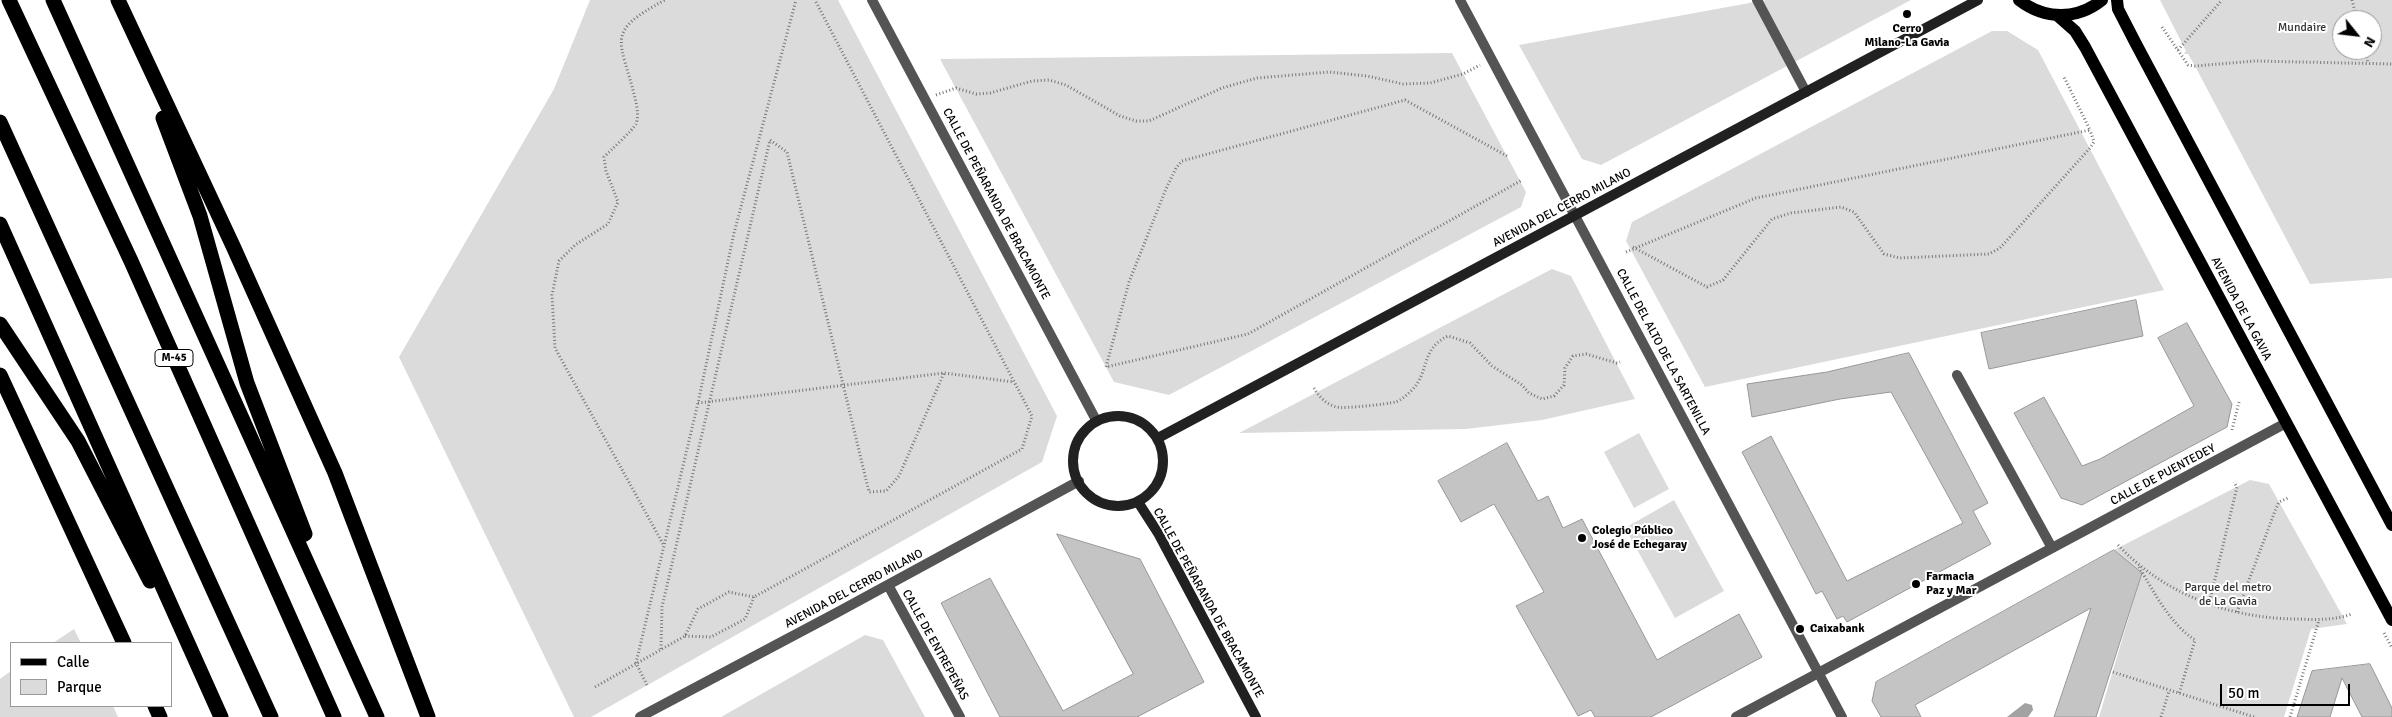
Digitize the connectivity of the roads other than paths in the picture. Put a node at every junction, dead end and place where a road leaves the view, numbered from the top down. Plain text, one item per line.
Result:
1 (9, 0) edge
2 (53, 0) edge
3 (872, 0) edge
4 (1460, 0) edge
5 (1757, 0) edge
6 (1978, 0) edge
7 (2019, 0) edge
8 (2102, 0) edge
9 (2117, 0) edge
10 (120, 6) edge
11 (2058, 16) junction
12 (1806, 92) junction
13 (0, 122) edge
14 (1575, 215) junction
15 (0, 224) edge
16 (0, 324) edge
17 (0, 375) edge
18 (1957, 375) dead end
19 (1096, 420) junction
20 (2286, 424) junction
21 (1158, 438) junction
22 (1078, 481) junction
23 (1138, 502) junction
24 (2392, 525) edge
25 (2052, 548) junction
26 (888, 585) junction
27 (2392, 620) edge
28 (124, 642) edge
29 (1818, 674) junction
30 (363, 686) junction
31 (220, 717) edge
32 (271, 717) edge
33 (334, 717) edge
34 (377, 717) edge
35 (428, 717) edge
36 (640, 717) edge
37 (960, 717) edge
38 (1256, 717) edge
39 (1736, 717) edge
40 (1842, 717) edge

1 - 33 highway, M-45
2 - 30 highway
3 - 19 street, CALLE DE PEÑARANDA DE BRACAMONTE
4 - 14 street, CALLE DEL ALTO DE LA SARTENILLA
5 - 12 street
6 - 12 main road, AVENIDA DEL CERRO MILANO
7 - 11 main road
8 - 11 main road
9 - 24 main road
10 - 30 highway
10 - 35 highway
11 - 20 main road, AVENIDA DE LA GAVIA
12 - 14 main road, AVENIDA DEL CERRO MILANO
13 - 32 highway
14 - 21 main road, AVENIDA DEL CERRO MILANO
14 - 29 street, CALLE DEL ALTO DE LA SARTENILLA
15 - 31 highway
16 - 31 highway
17 - 28 highway
18 - 25 street
19 - 21 main road
19 - 22 main road
20 - 25 street, CALLE DE PUENTEDEY
20 - 27 main road, AVENIDA DE LA GAVIA
21 - 23 main road
22 - 23 main road
22 - 26 street, AVENIDA DEL CERRO MILANO
23 - 38 main road, CALLE DE PEÑARANDA DE BRACAMONTE
25 - 29 street, CALLE DE PUENTEDEY
26 - 36 street, AVENIDA DEL CERRO MILANO
26 - 37 street, CALLE DE ENTREPEÑAS
29 - 39 street, CALLE DE PUENTEDEY
29 - 40 street, CALLE DEL ALTO DE LA SARTENILLA
30 - 34 highway

